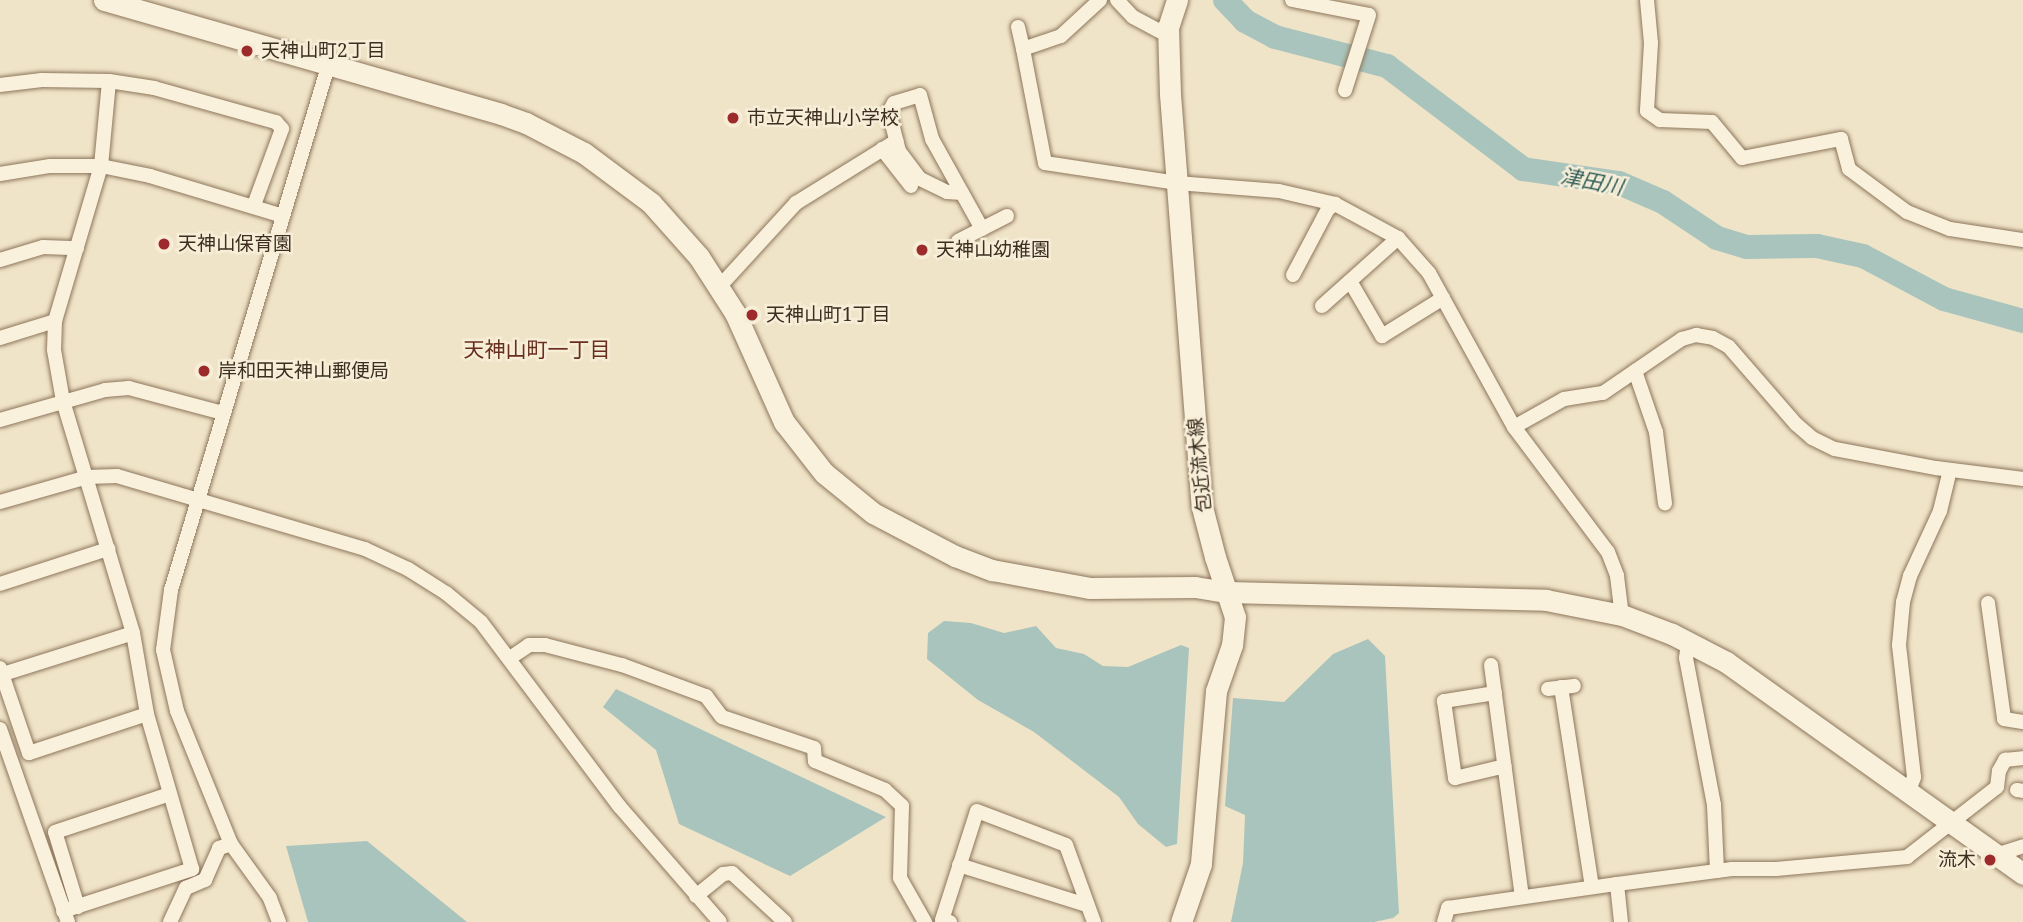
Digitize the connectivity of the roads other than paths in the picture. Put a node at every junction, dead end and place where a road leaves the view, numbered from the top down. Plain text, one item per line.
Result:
1 (104, 0) edge
2 (1100, 0) edge
3 (1117, 0) edge
4 (1292, 0) edge
5 (1647, 0) edge
6 (1177, 1) edge
7 (1018, 27) dead end
8 (1168, 36) junction
9 (1023, 49) junction
10 (329, 63) junction
11 (109, 81) junction
12 (0, 85) edge
13 (1345, 90) dead end
14 (897, 141) junction
15 (882, 149) junction
16 (101, 166) junction
17 (0, 174) edge
18 (1177, 183) junction
19 (911, 186) dead end
20 (962, 193) junction
21 (1335, 204) junction
22 (254, 205) junction
23 (283, 216) junction
24 (1007, 216) dead end
25 (982, 229) junction
26 (1398, 239) junction
27 (2023, 240) edge
28 (958, 241) dead end
29 (77, 248) junction
30 (0, 260) edge
31 (1293, 275) dead end
32 (1350, 281) junction
33 (720, 286) junction
34 (1443, 298) junction
35 (1322, 306) dead end
36 (55, 321) junction
37 (0, 338) edge
38 (1635, 370) junction
39 (62, 401) junction
40 (223, 414) junction
41 (0, 420) edge
42 (1514, 426) junction
43 (1950, 470) junction
44 (87, 477) junction
45 (2023, 478) edge
46 (198, 499) junction
47 (0, 502) edge
48 (1665, 503) dead end
49 (108, 549) junction
50 (0, 584) edge
51 (1227, 592) junction
52 (1988, 603) dead end
53 (1622, 615) junction
54 (133, 633) junction
55 (1688, 642) junction
56 (510, 658) junction
57 (1491, 665) dead end
58 (1, 673) edge
59 (1561, 688) dead end
60 (1494, 693) junction
61 (147, 714) junction
62 (2023, 722) edge
63 (0, 729) edge
64 (2023, 758) edge
65 (1505, 766) junction
66 (1908, 793) junction
67 (170, 794) junction
68 (1950, 822) junction
69 (231, 844) junction
70 (2023, 846) edge
71 (1996, 855) junction
72 (959, 865) junction
73 (1717, 871) junction
74 (2023, 874) edge
75 (1617, 884) junction
76 (1592, 887) junction
77 (696, 896) junction
78 (1522, 897) junction
79 (1087, 905) junction
80 (78, 907) junction
81 (66, 917) edge
82 (170, 922) edge
83 (279, 922) edge
84 (720, 922) edge
85 (785, 922) edge
86 (925, 922) edge
87 (950, 922) edge
88 (1094, 922) edge
89 (1181, 922) edge
90 (1444, 922) edge
91 (1621, 922) edge

1 - 10 street
2 - 9 street
3 - 8 street
4 - 13 street
5 - 27 street
6 - 8 street, 包近流木線
7 - 9 street
8 - 18 street, 包近流木線
9 - 18 street
10 - 23 street
10 - 33 street
11 - 12 street
11 - 16 street
11 - 22 street
14 - 15 street
14 - 20 street
14 - 20 street
15 - 19 street
15 - 33 street
16 - 17 street
16 - 22 street
16 - 29 street
18 - 21 street
18 - 51 street, 包近流木線
20 - 25 street
21 - 26 street
21 - 31 street
22 - 23 street
23 - 40 street
24 - 25 street
25 - 28 street
26 - 32 street
26 - 34 street
29 - 30 street
29 - 36 street
32 - 34 street
32 - 35 street
33 - 51 street
34 - 42 street
36 - 37 street
36 - 39 street
38 - 42 street
38 - 43 street
38 - 48 street
39 - 40 street
39 - 41 street
39 - 44 street
40 - 46 street
42 - 53 street
43 - 45 street
43 - 66 street
44 - 46 street
44 - 47 street
44 - 49 street
46 - 56 street
46 - 69 street
49 - 50 street
49 - 54 street
51 - 53 street
51 - 89 street, 包近流木線
52 - 62 street
53 - 55 street
54 - 58 street
54 - 61 street
55 - 66 street
55 - 73 street
56 - 77 street
56 - 86 street
57 - 60 street
58 - 61 street
59 - 76 street
60 - 65 street
60 - 65 street
61 - 67 street
63 - 81 street
64 - 68 street
65 - 78 street
66 - 68 street
67 - 80 street
67 - 80 street
68 - 71 street
68 - 73 street
69 - 82 street
69 - 83 street
70 - 71 street
71 - 74 street
72 - 79 street
72 - 79 street
72 - 87 street
73 - 75 street
75 - 76 street
75 - 91 street
76 - 78 street
77 - 84 street
77 - 85 street
78 - 90 street
79 - 88 street
80 - 81 street

